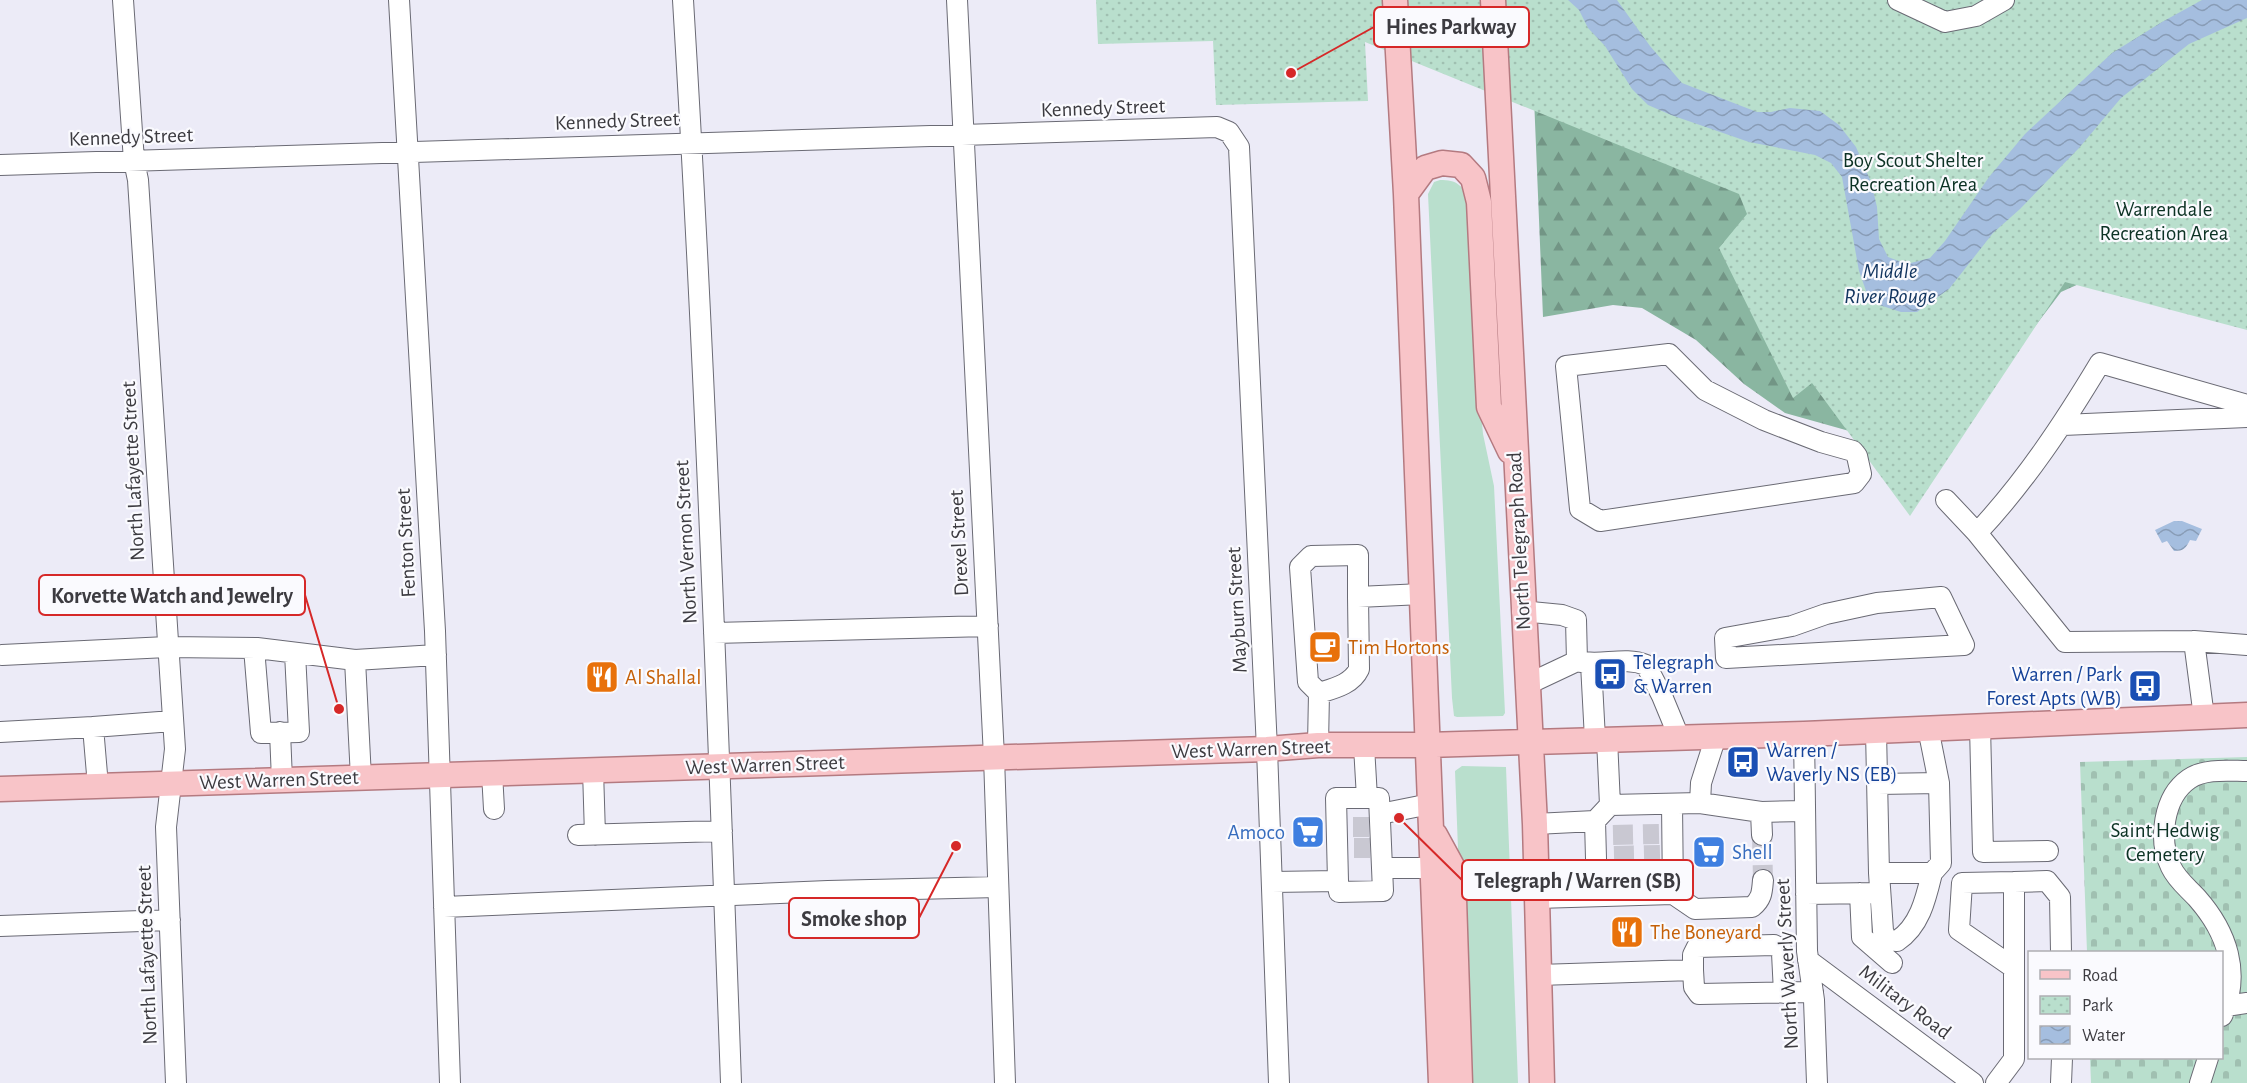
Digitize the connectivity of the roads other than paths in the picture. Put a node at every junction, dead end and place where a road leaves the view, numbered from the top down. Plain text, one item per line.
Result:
1 (123, 0) edge
2 (399, 0) edge
3 (683, 0) edge
4 (957, 0) edge
5 (1395, 0) edge
6 (1898, 0) edge
7 (2004, 0) edge
8 (1494, 9) edge
9 (1233, 136) joint
10 (964, 137) junction
11 (692, 143) junction
12 (407, 152) junction
13 (134, 161) junction
14 (0, 165) edge
15 (1406, 194) junction
16 (1566, 366) joint
17 (2247, 405) edge
18 (2247, 417) edge
19 (2063, 425) junction
20 (1516, 461) junction
21 (1946, 501) dead end
22 (1977, 533) junction
23 (1422, 594) junction
24 (1358, 597) junction
25 (1522, 611) junction
26 (988, 626) junction
27 (714, 633) junction
28 (2194, 641) junction
29 (1964, 645) joint
30 (2247, 645) edge
31 (167, 647) junction
32 (254, 648) junction
33 (295, 653) junction
34 (2, 655) dead end
35 (436, 656) junction
36 (355, 660) junction
37 (1584, 663) junction
38 (1526, 685) junction
39 (1319, 693) junction
40 (2247, 715) edge
41 (2204, 717) junction
42 (173, 721) junction
43 (1980, 726) junction
44 (93, 727) junction
45 (1928, 728) junction
46 (1876, 730) junction
47 (0, 732) edge
48 (280, 732) junction
49 (1804, 734) junction
50 (1716, 736) junction
51 (1679, 737) junction
52 (1601, 739) junction
53 (1530, 741) junction
54 (1318, 745) junction
55 (1427, 745) junction
56 (1364, 746) junction
57 (1267, 749) junction
58 (994, 757) junction
59 (720, 766) junction
60 (593, 770) junction
61 (2247, 771) edge
62 (492, 773) junction
63 (439, 775) junction
64 (361, 777) junction
65 (282, 780) junction
66 (170, 783) junction
67 (1940, 783) junction
68 (1878, 784) junction
69 (98, 786) junction
70 (0, 789) edge
71 (1367, 798) junction
72 (1700, 803) junction
73 (1430, 804) junction
74 (1672, 804) junction
75 (1610, 805) junction
76 (494, 809) dead end
77 (1805, 811) junction
78 (1761, 812) junction
79 (1535, 824) junction
80 (1364, 825) junction
81 (722, 831) junction
82 (1432, 831) junction
83 (1601, 831) junction
84 (1762, 835) tunnel mouth
85 (1361, 848) junction
86 (2048, 851) dead end
87 (1382, 868) junction
88 (1433, 868) junction
89 (1932, 873) junction
90 (1763, 880) tunnel mouth
91 (1338, 881) junction
92 (1272, 882) junction
93 (2014, 882) junction
94 (1880, 883) junction
95 (998, 887) junction
96 (1860, 893) junction
97 (1673, 894) junction
98 (1806, 894) junction
99 (724, 896) junction
100 (1598, 896) junction
101 (1537, 898) junction
102 (444, 907) junction
103 (170, 920) junction
104 (0, 926) edge
105 (2061, 951) edge
106 (1809, 960) junction
107 (1892, 963) dead end
108 (2014, 968) junction
109 (1693, 970) junction
110 (1539, 975) junction
111 (1813, 992) junction
112 (1784, 993) junction
113 (2247, 1003) edge
114 (2224, 1011) edge
115 (2062, 1059) edge
116 (2208, 1059) edge
117 (176, 1083) edge
118 (450, 1083) edge
119 (731, 1083) edge
120 (1005, 1083) edge
121 (1279, 1083) edge
122 (1441, 1083) edge
123 (1460, 1083) edge
124 (1542, 1083) edge
125 (1817, 1083) edge
126 (1973, 1083) edge
127 (1996, 1083) edge
128 (2061, 1083) edge
129 (2200, 1083) edge

1 - 13 street, North Lafayette Street
2 - 12 street, Fenton Street
3 - 11 street, North Vernon Street
4 - 10 street, Drexel Street
5 - 15 main road
6 - 7 street
8 - 20 main road, North Telegraph Road
9 - 10 street, Kennedy Street
9 - 57 street, Mayburn Street
10 - 11 street, Kennedy Street
10 - 26 street, Drexel Street
11 - 12 street, Kennedy Street
11 - 27 street, North Vernon Street
12 - 13 street, Kennedy Street
12 - 35 street, Fenton Street
13 - 14 street, Kennedy Street
13 - 31 street, North Lafayette Street
15 - 20 main road
15 - 23 main road
16 - 16 street
17 - 19 street
18 - 19 street
19 - 22 street
20 - 25 main road, North Telegraph Road
21 - 22 street
22 - 28 street
23 - 24 street
23 - 55 main road
24 - 39 street
24 - 39 street
25 - 37 street
25 - 38 main road, North Telegraph Road
26 - 27 street
26 - 58 street, Drexel Street
27 - 59 street, North Vernon Street
28 - 30 street
28 - 41 street
29 - 29 street
31 - 32 street
31 - 34 street
31 - 42 street, North Lafayette Street
32 - 33 street
32 - 48 street
33 - 36 street
33 - 48 street
35 - 36 street
35 - 63 street, Fenton Street
36 - 64 street
37 - 38 street
37 - 51 street
37 - 52 street
38 - 53 main road, North Telegraph Road
39 - 54 street
40 - 41 main road, West Warren Street
41 - 43 main road, West Warren Street
42 - 44 street
42 - 66 street, North Lafayette Street
43 - 45 main road, West Warren Street
43 - 86 street
44 - 47 street
44 - 69 street
45 - 46 main road, West Warren Street
45 - 67 street
46 - 49 main road, West Warren Street
46 - 68 street
48 - 65 street
49 - 50 main road, West Warren Street
49 - 77 street, North Waverly Street
50 - 51 main road, West Warren Street
50 - 72 street
51 - 52 main road, West Warren Street
52 - 53 main road, West Warren Street
52 - 75 street
53 - 55 main road, West Warren Street
53 - 79 main road, North Telegraph Road
54 - 56 main road, West Warren Street
54 - 57 main road, West Warren Street
55 - 56 main road, West Warren Street
55 - 73 main road
56 - 71 street
57 - 58 main road, West Warren Street
57 - 92 street, Mayburn Street
58 - 59 main road, West Warren Street
58 - 95 street, Drexel Street
59 - 60 main road, West Warren Street
59 - 81 street, North Vernon Street
60 - 62 main road, West Warren Street
60 - 81 street
61 - 114 street
62 - 63 main road, West Warren Street
62 - 76 street
63 - 64 main road, West Warren Street
63 - 102 street, Fenton Street
64 - 65 main road, West Warren Street
65 - 66 main road, West Warren Street
66 - 69 main road, West Warren Street
66 - 103 street, North Lafayette Street
67 - 68 street
67 - 89 street
68 - 94 street
69 - 70 main road, West Warren Street
71 - 80 street
71 - 80 street
72 - 74 street
72 - 78 street
73 - 80 street
73 - 82 main road
74 - 75 street
74 - 97 street
75 - 83 street
77 - 78 street
77 - 98 street, North Waverly Street
78 - 84 street
79 - 83 street
79 - 101 main road, North Telegraph Road
80 - 85 street
80 - 85 street
81 - 99 street, North Vernon Street
82 - 88 main road
82 - 123 main road
83 - 100 street
85 - 87 street
85 - 91 street
87 - 88 street
87 - 91 street
88 - 122 main road
89 - 94 street
89 - 94 street
90 - 97 street
91 - 92 street
92 - 121 street, Mayburn Street
93 - 105 street
93 - 108 street
93 - 108 street
94 - 96 street
95 - 99 street
95 - 120 street, Drexel Street
96 - 98 street
96 - 107 street
97 - 100 street
98 - 106 street, North Waverly Street
99 - 102 street
99 - 119 street, North Vernon Street
100 - 101 street
101 - 110 main road, North Telegraph Road
102 - 118 street, Fenton Street
103 - 104 street
103 - 117 street, North Lafayette Street
106 - 111 street, North Waverly Street
106 - 126 street, Military Road
108 - 127 street
109 - 110 street
109 - 112 street
109 - 112 street
110 - 124 main road, North Telegraph Road
111 - 112 street
111 - 125 street, North Waverly Street
113 - 114 street
115 - 128 street
116 - 129 street

